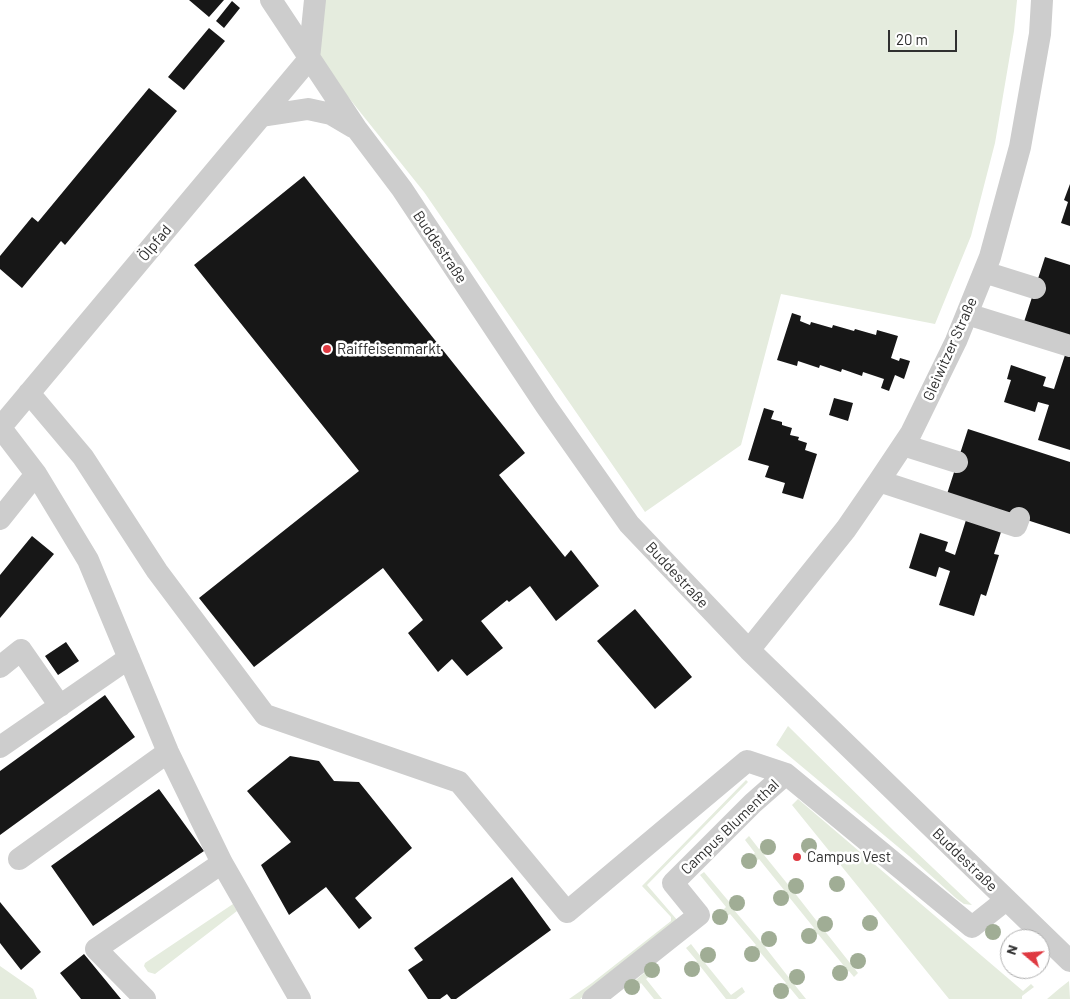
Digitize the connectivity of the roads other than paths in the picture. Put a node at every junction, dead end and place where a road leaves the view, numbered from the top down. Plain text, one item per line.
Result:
1 (271, 0) edge
2 (314, 0) edge
3 (1042, 0) edge
4 (309, 59) junction
5 (262, 116) junction
6 (356, 128) junction
7 (984, 272) junction
8 (1035, 288) dead end
9 (967, 314) junction
10 (1070, 346) edge
11 (29, 394) junction
12 (1, 425) edge
13 (903, 445) junction
14 (957, 462) dead end
15 (36, 474) junction
16 (879, 481) junction
17 (1019, 518) dead end
18 (0, 519) edge
19 (749, 650) junction
20 (129, 658) junction
21 (0, 667) edge
22 (60, 706) junction
23 (0, 748) edge
24 (168, 752) junction
25 (786, 774) junction
26 (19, 859) dead end
27 (222, 863) junction
28 (1006, 900) junction
29 (1070, 961) edge
30 (145, 999) edge
31 (300, 999) edge
32 (592, 999) edge

1 - 4 street, Buddestraße
2 - 4 street
3 - 7 street, Gleiwitzer Straße
4 - 5 street, Ölpfad
4 - 6 street, Buddestraße
5 - 6 street, Buddestraße
5 - 11 street, Ölpfad
6 - 19 street, Buddestraße
7 - 8 street
7 - 9 street, Gleiwitzer Straße
9 - 10 street
9 - 13 street, Gleiwitzer Straße
11 - 12 street, Ölpfad
11 - 25 street
12 - 15 street
13 - 14 street
13 - 16 street, Gleiwitzer Straße
15 - 18 street
15 - 20 street
16 - 17 street
16 - 19 street, Gleiwitzer Straße
19 - 28 street, Buddestraße
20 - 22 street
20 - 24 street
21 - 22 street
22 - 23 street
24 - 26 street
24 - 27 street
25 - 28 street
25 - 32 street, Campus Blumenthal
27 - 30 street
27 - 31 street
28 - 29 street, Buddestraße

